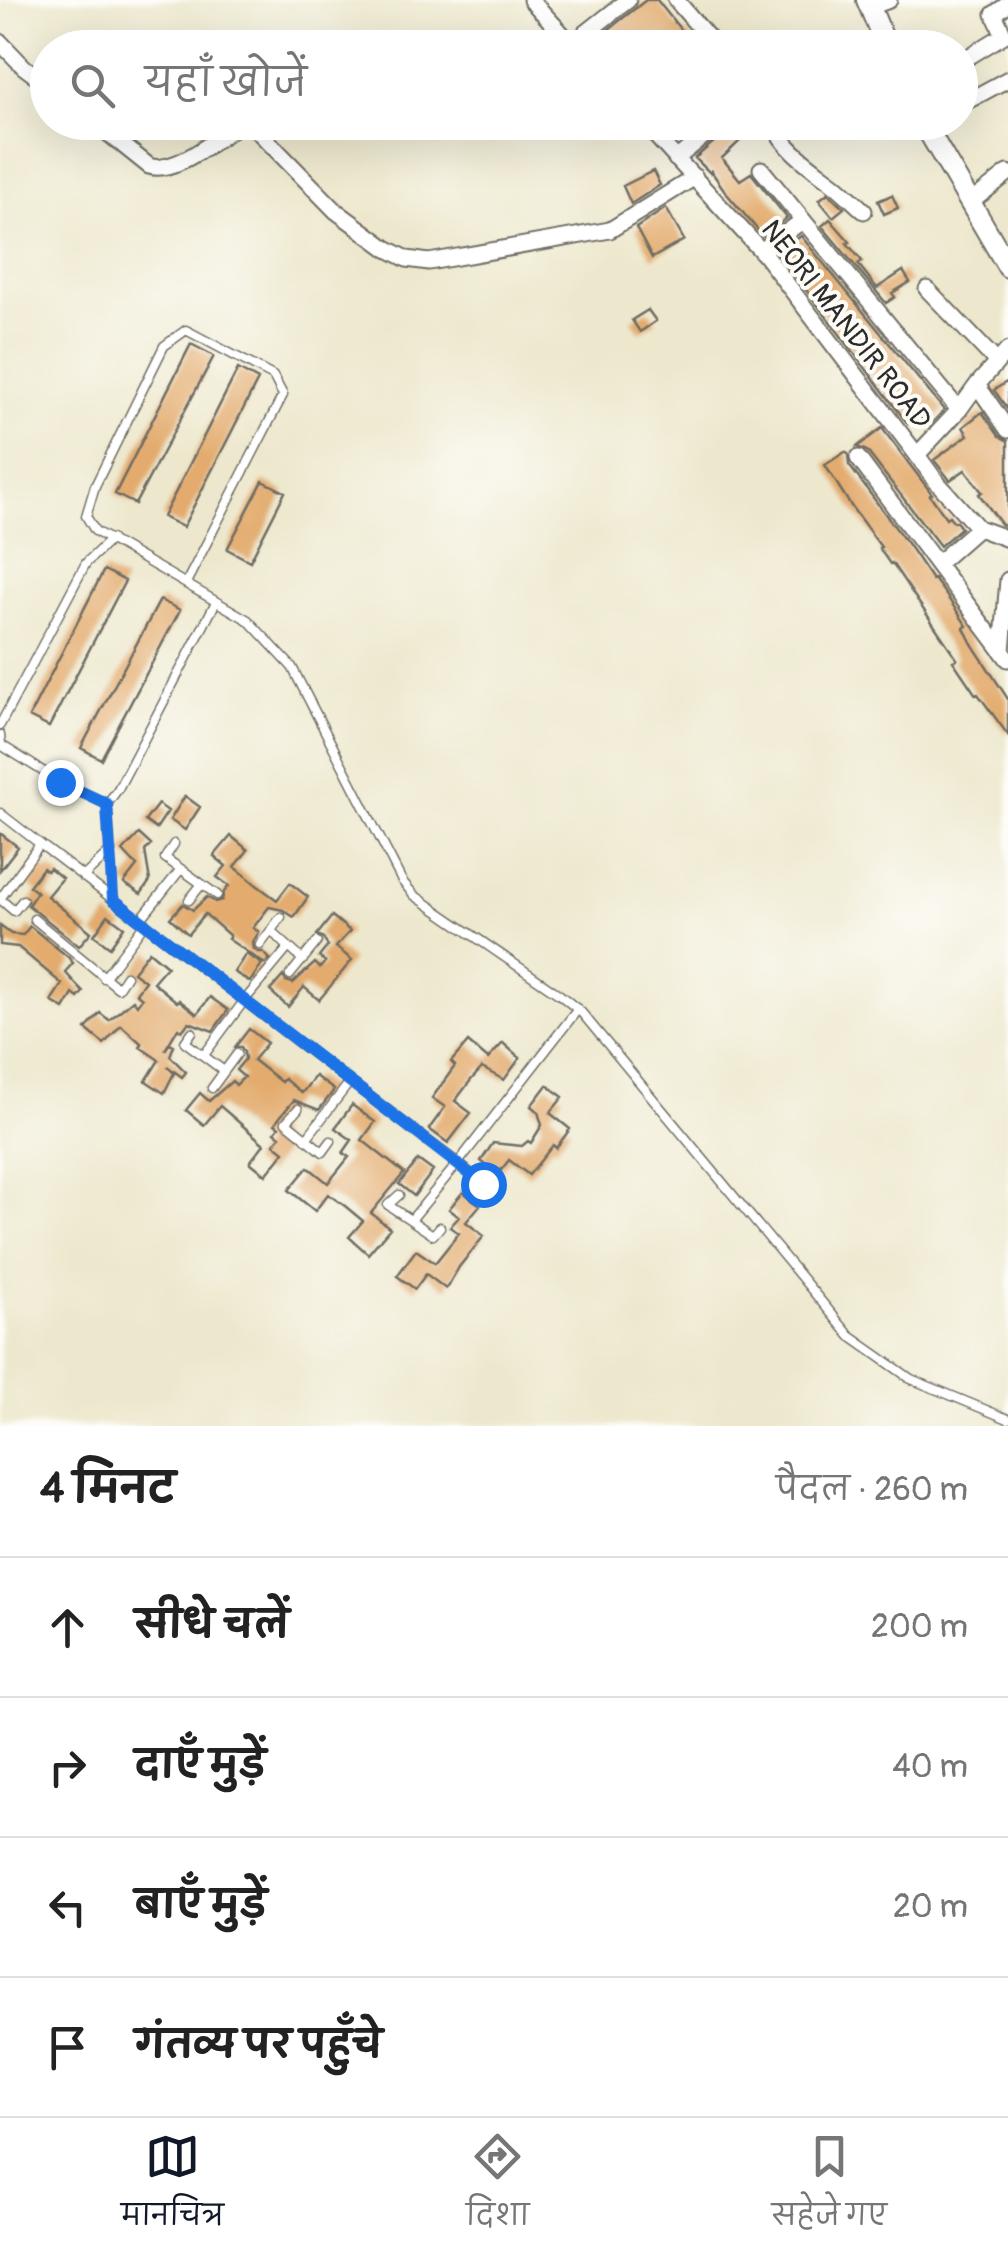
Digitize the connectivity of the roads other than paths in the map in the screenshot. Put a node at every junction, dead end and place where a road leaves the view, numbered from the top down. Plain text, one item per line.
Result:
1 (531, 0) edge
2 (628, 0) edge
3 (676, 0) edge
4 (876, 2) edge
5 (1008, 4) edge
6 (558, 30) edge
7 (592, 30) edge
8 (702, 30) edge
9 (883, 30) edge
10 (0, 42) edge
11 (978, 51) edge
12 (30, 71) edge
13 (1008, 78) edge
14 (978, 95) edge
15 (116, 140) edge
16 (215, 140) edge
17 (268, 140) edge
18 (660, 140) edge
19 (698, 140) edge
20 (781, 140) edge
21 (936, 140) edge
22 (676, 158) junction
23 (761, 169) dead end
24 (1008, 173) edge
25 (696, 177) junction
26 (972, 202) junction
27 (864, 211) dead end
28 (802, 221) junction
29 (762, 251) junction
30 (1008, 267) edge
31 (926, 289) dead end
32 (1002, 356) edge
33 (977, 384) junction
34 (960, 410) junction
35 (1008, 430) edge
36 (917, 455) junction
37 (858, 458) dead end
38 (978, 528) junction
39 (111, 539) junction
40 (1008, 539) edge
41 (938, 563) junction
42 (1008, 580) edge
43 (186, 583) junction
44 (216, 602) junction
45 (1005, 655) edge
46 (0, 726) edge
47 (0, 736) edge
48 (107, 804) junction
49 (0, 813) edge
50 (40, 844) junction
51 (174, 844) dead end
52 (111, 850) junction
53 (181, 869) junction
54 (83, 876) junction
55 (202, 884) junction
56 (217, 894) dead end
57 (0, 898) edge
58 (113, 899) junction
59 (23, 900) dead end
60 (190, 900) dead end
61 (280, 917) dead end
62 (34, 919) dead end
63 (143, 921) junction
64 (271, 931) junction
65 (318, 942) dead end
66 (260, 945) dead end
67 (288, 948) junction
68 (303, 960) junction
69 (290, 975) dead end
70 (126, 976) dead end
71 (104, 978) junction
72 (244, 1002) junction
73 (578, 1010) junction
74 (192, 1032) dead end
75 (237, 1054) dead end
76 (204, 1055) junction
77 (224, 1071) junction
78 (349, 1082) junction
79 (212, 1088) dead end
80 (298, 1109) dead end
81 (306, 1139) junction
82 (331, 1141) dead end
83 (458, 1163) junction
84 (483, 1184) dead end
85 (400, 1195) dead end
86 (411, 1220) junction
87 (440, 1227) dead end
88 (1008, 1419) edge

1 - 6 street
2 - 7 street
3 - 8 street
4 - 9 street
5 - 11 street
10 - 12 street
13 - 14 street
15 - 16 street
17 - 25 street
18 - 22 street, NEORI MANDIR ROAD
19 - 22 street
20 - 27 street
21 - 26 street
22 - 25 street, NEORI MANDIR ROAD
23 - 28 street
24 - 26 street
25 - 29 street, NEORI MANDIR ROAD
26 - 30 street
28 - 29 street
28 - 34 street
29 - 36 street, NEORI MANDIR ROAD
31 - 32 street
32 - 33 street, NEORI MANDIR ROAD
33 - 34 street, NEORI MANDIR ROAD
33 - 35 street
34 - 36 street, NEORI MANDIR ROAD
36 - 38 street
37 - 41 street
38 - 40 street
38 - 41 street
39 - 43 lane
39 - 43 lane
39 - 46 lane
41 - 45 street
42 - 45 street
43 - 44 lane
44 - 48 lane
44 - 73 lane
47 - 48 lane
48 - 52 lane
49 - 50 lane
50 - 54 lane
50 - 57 lane
51 - 53 lane
52 - 54 lane
52 - 58 lane
53 - 55 lane
53 - 63 lane
54 - 58 lane
55 - 56 lane
55 - 60 lane
57 - 59 lane
58 - 63 lane
61 - 64 lane
62 - 71 lane
63 - 71 lane
63 - 72 lane
64 - 66 lane
64 - 67 lane
65 - 68 lane
67 - 68 lane
67 - 72 lane
68 - 69 lane
70 - 71 lane
72 - 76 lane
72 - 78 lane
73 - 83 lane
73 - 88 lane
74 - 76 lane
75 - 77 lane
76 - 77 lane
77 - 79 lane
78 - 81 lane
78 - 83 lane
80 - 81 lane
81 - 82 lane
83 - 84 lane
83 - 86 lane
85 - 86 lane
86 - 87 lane

